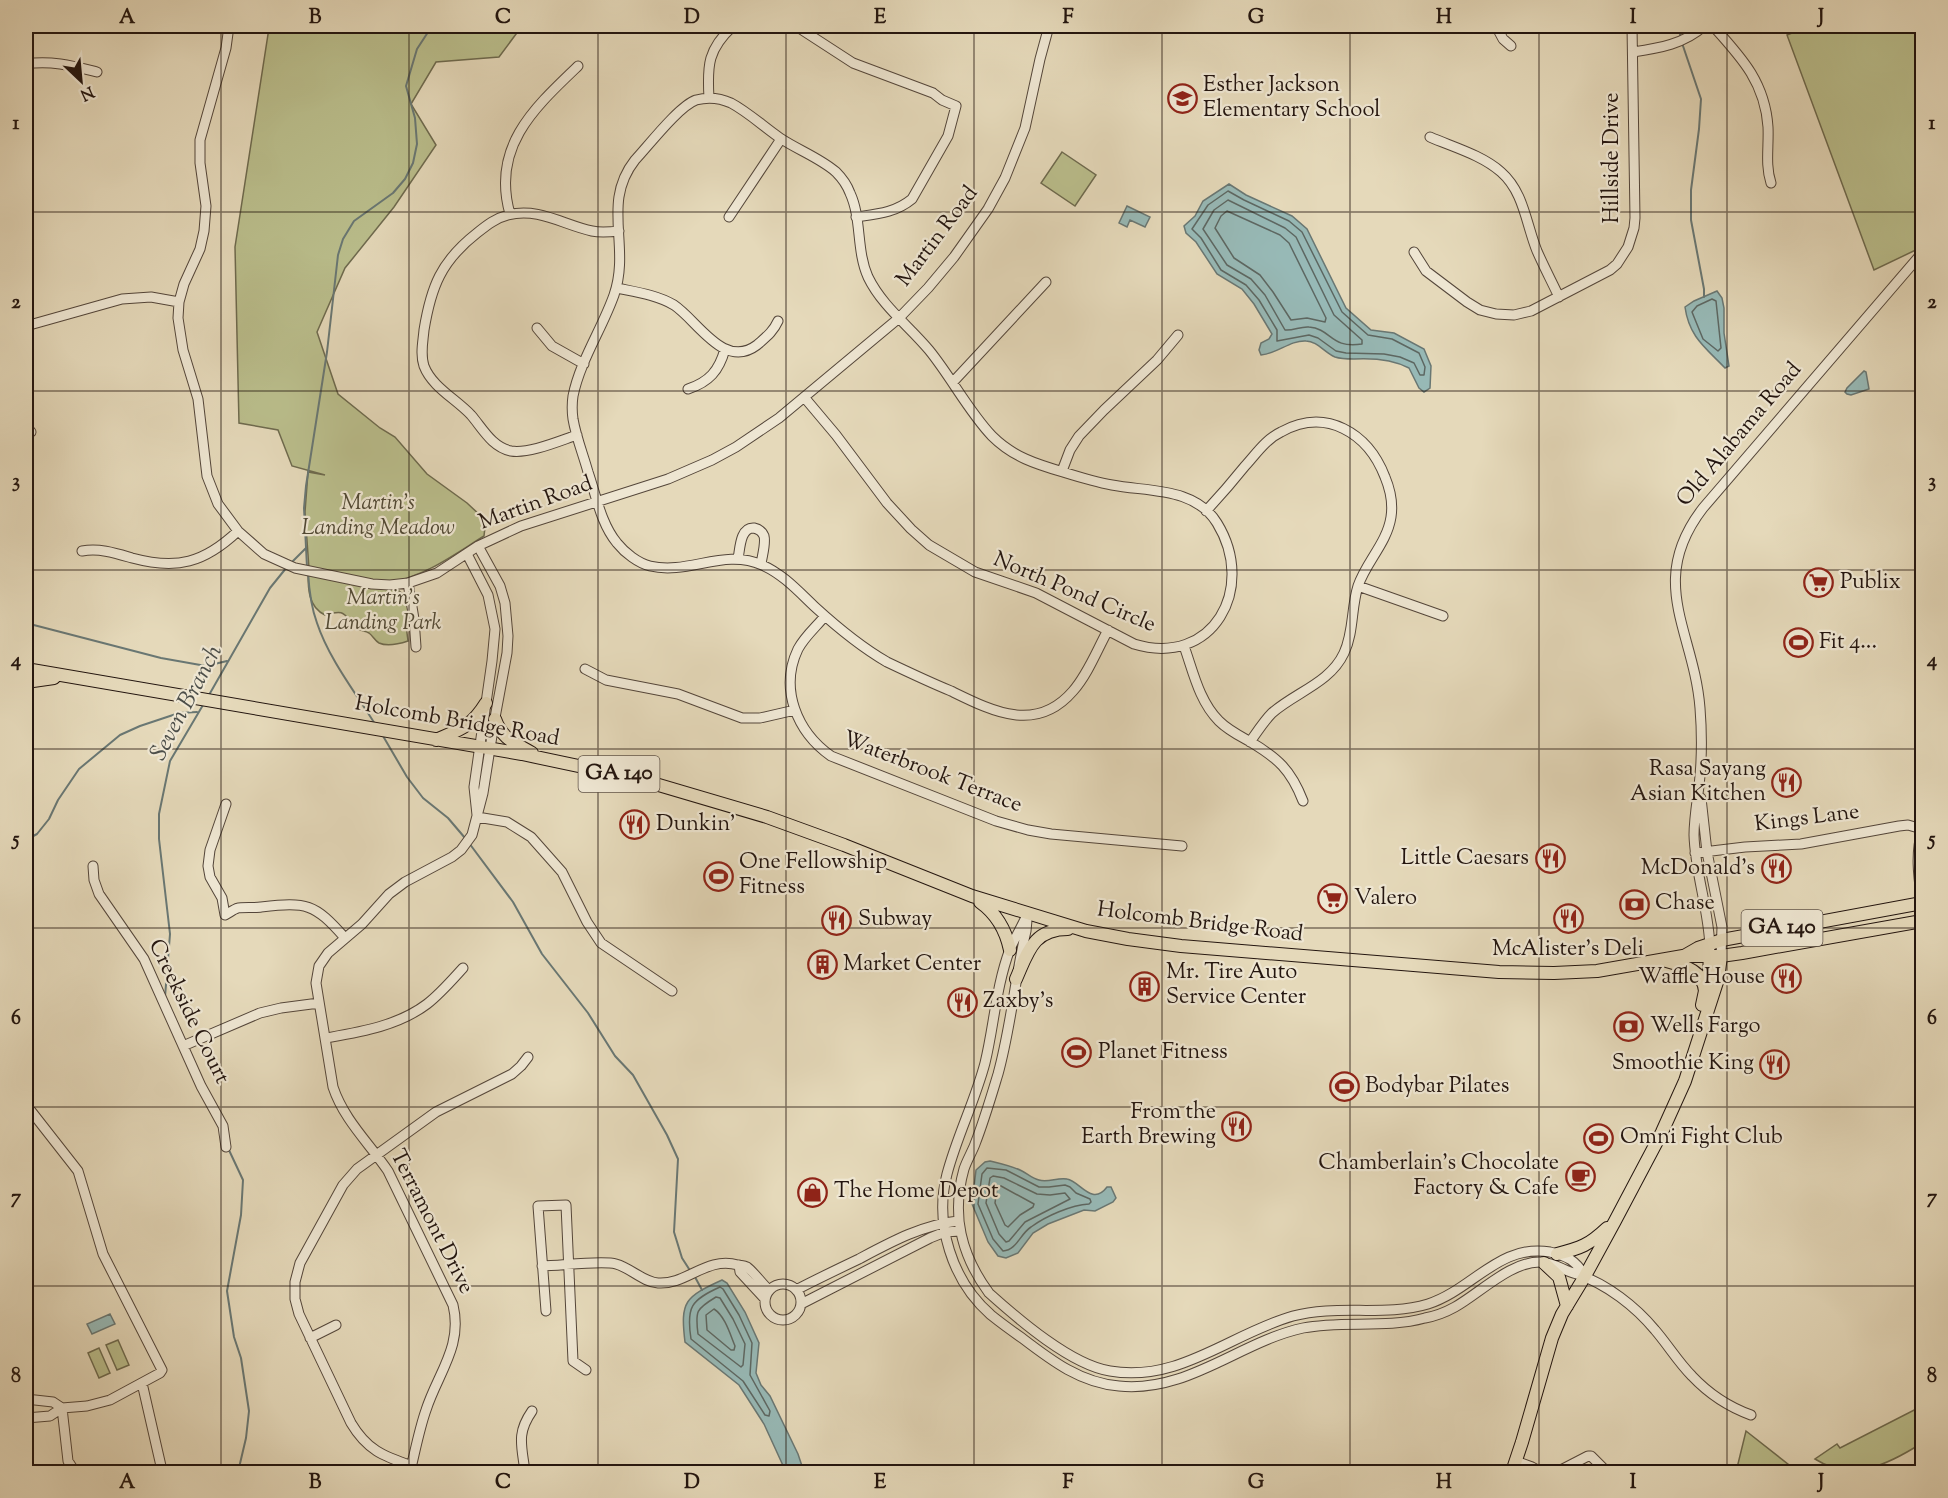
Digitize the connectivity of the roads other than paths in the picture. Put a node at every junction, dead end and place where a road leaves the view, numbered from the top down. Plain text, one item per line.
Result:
1 (229, 26) edge
2 (733, 26) edge
3 (796, 26) edge
4 (1049, 26) edge
5 (1496, 26) edge
6 (1632, 26) edge
7 (1704, 26) edge
8 (1713, 26) edge
9 (1511, 46) dead end
10 (1634, 52) junction
11 (26, 64) edge
12 (578, 66) dead end
13 (98, 72) dead end
14 (709, 98) junction
15 (1430, 137) dead end
16 (781, 139) junction
17 (1771, 183) dead end
18 (510, 214) junction
19 (729, 217) dead end
20 (856, 217) junction
21 (620, 231) junction
22 (1414, 252) dead end
23 (1923, 253) edge
24 (1046, 282) dead end
25 (617, 288) junction
26 (1559, 297) junction
27 (179, 302) junction
28 (898, 318) junction
29 (778, 321) dead end
30 (26, 326) edge
31 (537, 327) dead end
32 (1178, 335) dead end
33 (725, 349) junction
34 (584, 364) junction
35 (953, 382) junction
36 (688, 389) dead end
37 (804, 397) junction
38 (577, 435) junction
39 (1062, 471) junction
40 (598, 502) junction
41 (1206, 511) junction
42 (238, 531) junction
43 (478, 546) junction
44 (82, 550) dead end
45 (466, 554) junction
46 (738, 559) junction
47 (761, 564) junction
48 (408, 583) junction
49 (1358, 586) junction
50 (825, 616) junction
51 (1443, 616) dead end
52 (1108, 630) junction
53 (1184, 646) junction
54 (416, 647) dead end
55 (26, 669) edge
56 (585, 669) dead end
57 (68, 676) junction
58 (26, 682) edge
59 (486, 703) junction
60 (795, 710) junction
61 (495, 718) junction
62 (436, 740) junction
63 (1250, 742) junction
64 (484, 748) junction
65 (541, 758) junction
66 (1699, 783) junction
67 (1303, 801) dead end
68 (226, 804) dead end
69 (477, 817) junction
70 (1923, 830) edge
71 (1182, 846) dead end
72 (1707, 852) junction
73 (1695, 853) junction
74 (93, 866) dead end
75 (972, 897) junction
76 (1922, 903) edge
77 (1027, 915) junction
78 (1923, 921) edge
79 (1076, 929) junction
80 (345, 938) junction
81 (1722, 940) junction
82 (1710, 943) junction
83 (1010, 950) junction
84 (1742, 954) junction
85 (1683, 956) junction
86 (1716, 956) junction
87 (1664, 960) junction
88 (463, 968) dead end
89 (1016, 980) junction
90 (672, 991) dead end
91 (1708, 995) junction
92 (319, 1003) junction
93 (326, 1038) junction
94 (183, 1046) junction
95 (528, 1057) dead end
96 (26, 1109) edge
97 (226, 1147) dead end
98 (377, 1154) junction
99 (943, 1204) junction
100 (1615, 1221) junction
101 (959, 1226) junction
102 (944, 1227) junction
103 (924, 1228) junction
104 (930, 1238) junction
105 (949, 1250) junction
106 (1557, 1254) junction
107 (1544, 1263) junction
108 (569, 1265) junction
109 (542, 1266) junction
110 (1585, 1276) junction
111 (796, 1290) junction
112 (767, 1295) junction
113 (801, 1304) junction
114 (1567, 1306) junction
115 (546, 1311) dead end
116 (336, 1325) dead end
117 (310, 1338) junction
118 (586, 1370) dead end
119 (142, 1383) junction
120 (26, 1399) edge
121 (62, 1408) junction
122 (532, 1411) dead end
123 (1751, 1415) dead end
124 (26, 1418) edge
125 (161, 1466) dead end
126 (1514, 1467) edge
127 (411, 1469) edge
128 (75, 1473) edge
129 (525, 1473) edge
130 (1541, 1473) edge
131 (1557, 1473) edge
132 (1607, 1473) edge

1 - 27 street, Martin Road
2 - 14 street
3 - 20 street
4 - 28 street, Martin Road
5 - 9 street
6 - 10 street, Hillside Drive
7 - 10 street
8 - 17 street
10 - 26 street, Hillside Drive
11 - 13 street
12 - 18 street
14 - 16 street, North Pond Circle
14 - 21 street
15 - 26 street
16 - 19 street
16 - 20 street, North Pond Circle
18 - 21 street
18 - 38 street
20 - 28 street, North Pond Circle
21 - 25 street
22 - 26 street, Hillside Drive
23 - 66 street, Old Alabama Road
24 - 35 street
25 - 33 street
25 - 34 street
27 - 30 street
27 - 42 street, Martin Road
28 - 35 street, North Pond Circle
28 - 37 street, Martin Road
29 - 33 street
31 - 34 street
32 - 39 street
33 - 36 street
34 - 38 street
35 - 39 street, North Pond Circle
37 - 40 street, Martin Road
37 - 52 street, North Pond Circle
38 - 40 street
39 - 41 street, North Pond Circle
40 - 43 street, Martin Road
40 - 46 street
41 - 49 street
41 - 53 street, North Pond Circle
42 - 44 street
42 - 48 street, Martin Road
43 - 45 street, Martin Road
43 - 61 street
45 - 48 street, Martin Road
45 - 59 street
46 - 47 street
46 - 47 street
47 - 50 street
48 - 54 street
49 - 51 street
49 - 63 street
50 - 52 street
50 - 60 street, Waterbrook Terrace
52 - 53 street, North Pond Circle
53 - 63 street
55 - 57 main road, Holcomb Bridge Road / GA 140
56 - 60 street
57 - 58 main road
57 - 62 main road, Holcomb Bridge Road / GA 140
59 - 62 main road
59 - 64 street
60 - 71 street, Waterbrook Terrace
61 - 64 street
61 - 65 main road
62 - 64 main road, Holcomb Bridge Road / GA 140
63 - 67 street
64 - 65 main road, Holcomb Bridge Road / GA 140
64 - 69 street, Terramont Drive
65 - 75 main road, Holcomb Bridge Road / GA 140
66 - 72 street, Old Alabama Road
66 - 73 street, Old Alabama Road
68 - 80 street
69 - 80 street, Terramont Drive
69 - 90 street
70 - 72 street, Kings Lane
70 - 76 street
72 - 73 street, Kings Lane
72 - 81 street, Old Alabama Road
73 - 82 street, Old Alabama Road
74 - 94 street, Creekside Court
75 - 77 main road, Holcomb Bridge Road / GA 140
75 - 83 main road
76 - 81 main road, Holcomb Bridge Road / GA 140
77 - 79 main road, Holcomb Bridge Road / GA 140
77 - 83 street
77 - 89 street
78 - 84 main road, Holcomb Bridge Road / GA 140
79 - 87 main road, Holcomb Bridge Road / GA 140
79 - 89 main road
80 - 92 street, Terramont Drive
81 - 82 main road, Holcomb Bridge Road / GA 140
81 - 86 street, Old Alabama Road
82 - 85 main road, Holcomb Bridge Road / GA 140
82 - 86 street, Old Alabama Road
83 - 99 street
84 - 86 main road, Holcomb Bridge Road / GA 140
84 - 91 main road
85 - 86 main road, Holcomb Bridge Road / GA 140
85 - 87 main road, Holcomb Bridge Road / GA 140
86 - 91 main road, Old Alabama Road
87 - 91 main road
88 - 93 street
89 - 101 street
91 - 100 main road, Old Alabama Road
92 - 93 street, Terramont Drive
92 - 94 street
93 - 98 street, Terramont Drive
94 - 97 street, Creekside Court
95 - 98 street
96 - 119 street
98 - 117 street
98 - 127 street, Terramont Drive
99 - 102 street
99 - 103 street
100 - 106 main road
100 - 110 main road, Old Alabama Road
101 - 102 street
101 - 106 street
102 - 103 street
102 - 104 street
102 - 105 street
103 - 111 street
104 - 105 street
104 - 113 street
105 - 107 street
106 - 110 street
107 - 110 street
107 - 114 main road
108 - 109 street
108 - 109 street
108 - 112 street
108 - 118 street
109 - 115 street
110 - 114 main road, Old Alabama Road
110 - 123 street
111 - 112 street
111 - 113 street
112 - 113 street
114 - 126 main road, Old Alabama Road
116 - 117 street
117 - 127 street
119 - 121 street
119 - 125 street
120 - 121 street
121 - 124 street
121 - 128 street
122 - 129 street
126 - 130 street
131 - 132 street

